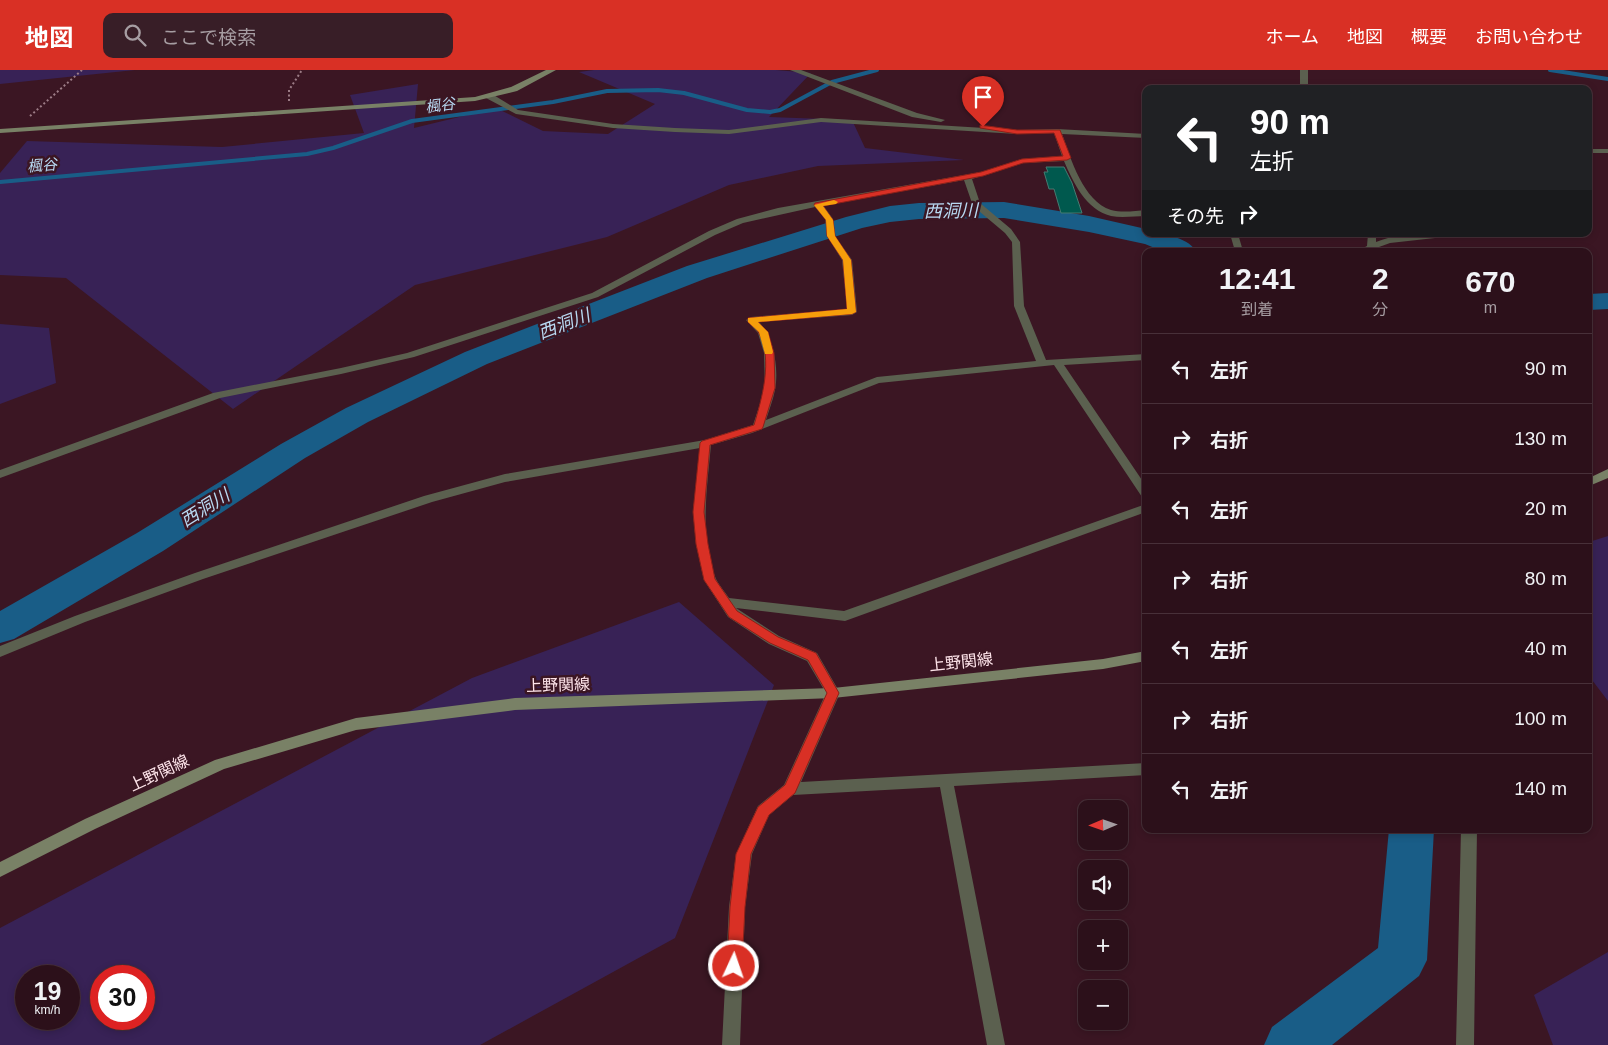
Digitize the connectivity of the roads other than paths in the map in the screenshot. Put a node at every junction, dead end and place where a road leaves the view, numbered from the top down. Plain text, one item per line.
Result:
1 (552, 70) edge
2 (794, 70) edge
3 (1304, 70) edge
4 (1304, 85) edge
5 (489, 96) junction
6 (0, 131) edge
7 (1057, 131) junction
8 (1017, 132) junction
9 (1142, 136) edge
10 (1592, 151) edge
11 (1608, 151) edge
12 (1067, 158) junction
13 (967, 177) junction
14 (818, 205) junction
15 (1142, 213) edge
16 (1372, 237) edge
17 (1416, 237) edge
18 (1370, 246) junction
19 (1366, 248) edge
20 (1142, 357) edge
21 (1057, 362) junction
22 (1042, 363) junction
23 (758, 427) junction
24 (706, 443) junction
25 (1608, 473) edge
26 (0, 474) edge
27 (1592, 481) edge
28 (1142, 488) edge
29 (1142, 509) edge
30 (725, 602) junction
31 (0, 652) edge
32 (1142, 657) edge
33 (833, 693) junction
34 (1142, 769) edge
35 (946, 781) junction
36 (790, 789) junction
37 (1469, 833) edge
38 (0, 870) edge
39 (731, 1045) edge
40 (996, 1045) edge
41 (1465, 1045) edge

1 - 5 main road
2 - 8 street
3 - 4 street
5 - 6 main road
5 - 8 street
7 - 8 street
7 - 9 street
7 - 12 street
10 - 11 street
12 - 13 street
12 - 15 street
13 - 14 street
13 - 22 street
14 - 23 street
14 - 26 street
16 - 18 street
17 - 18 street
18 - 19 street
20 - 21 street
21 - 22 street
21 - 28 street
22 - 23 street
23 - 24 street
24 - 30 street
24 - 31 street
25 - 27 main road
29 - 30 street
30 - 33 street
32 - 33 main road, 上野関線
33 - 36 street
33 - 38 main road, 上野関線
34 - 35 street
35 - 36 street
35 - 40 street
36 - 39 street
37 - 41 street

